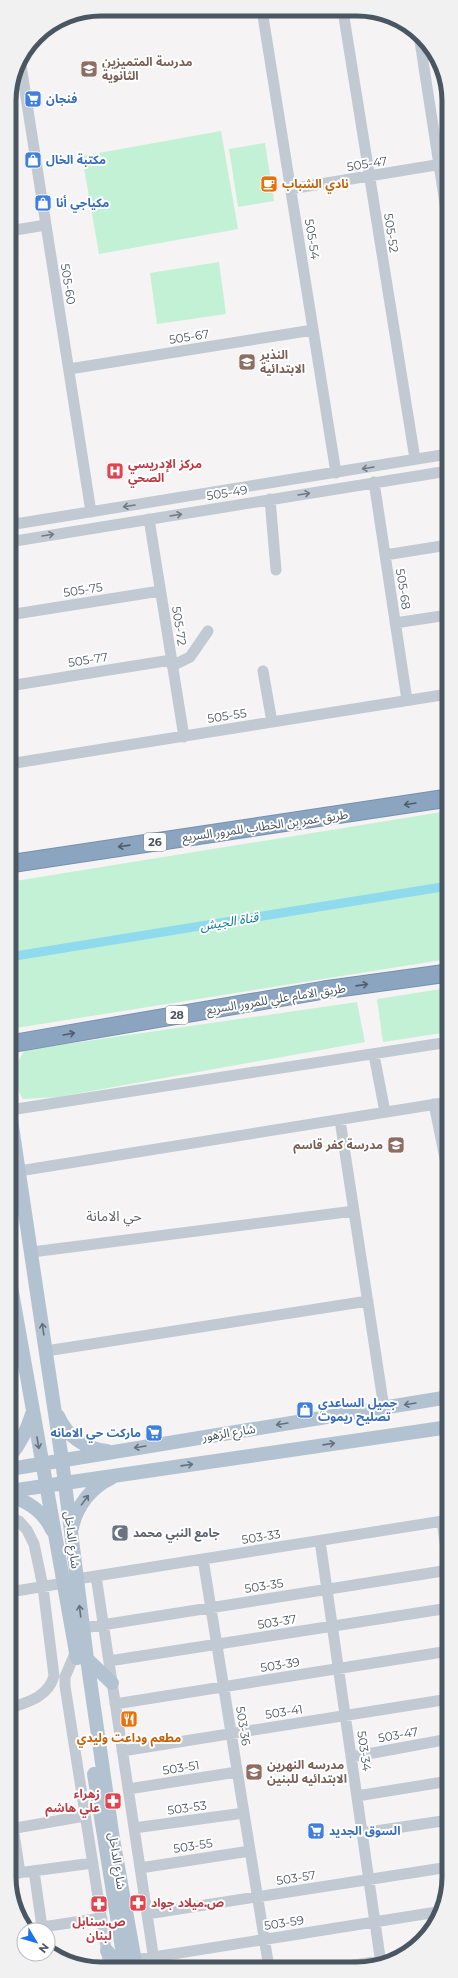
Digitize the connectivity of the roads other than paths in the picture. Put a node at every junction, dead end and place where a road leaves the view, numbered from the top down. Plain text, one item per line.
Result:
1 (263, 16) edge
2 (344, 16) edge
3 (421, 46) edge
4 (22, 70) edge
5 (442, 154) edge
6 (442, 164) edge
7 (368, 176) junction
8 (290, 189) junction
9 (46, 225) junction
10 (16, 230) edge
11 (313, 330) junction
12 (68, 369) junction
13 (442, 455) edge
14 (415, 459) junction
15 (392, 464) junction
16 (442, 471) edge
17 (336, 473) junction
18 (396, 479) junction
19 (374, 482) junction
20 (270, 499) junction
21 (91, 512) junction
22 (149, 519) junction
23 (16, 523) edge
24 (16, 541) edge
25 (442, 546) edge
26 (385, 555) junction
27 (276, 570) dead end
28 (160, 591) junction
29 (16, 614) edge
30 (442, 616) edge
31 (395, 623) junction
32 (208, 631) dead end
33 (172, 663) junction
34 (263, 671) dead end
35 (16, 685) edge
36 (442, 695) edge
37 (407, 700) junction
38 (272, 722) junction
39 (184, 736) junction
40 (16, 763) edge
41 (442, 799) edge
42 (16, 863) edge
43 (442, 974) edge
44 (16, 1043) edge
45 (442, 1043) edge
46 (374, 1054) junction
47 (442, 1103) edge
48 (434, 1104) junction
49 (16, 1109) edge
50 (385, 1112) junction
51 (340, 1120) junction
52 (442, 1143) edge
53 (16, 1152) edge
54 (19, 1171) junction
55 (354, 1211) junction
56 (32, 1252) junction
57 (368, 1301) junction
58 (16, 1324) edge
59 (46, 1351) junction
60 (50, 1377) junction
61 (27, 1381) junction
62 (442, 1398) edge
63 (384, 1408) junction
64 (54, 1409) junction
65 (33, 1412) junction
66 (442, 1428) edge
67 (16, 1449) edge
68 (115, 1451) junction
69 (62, 1460) junction
70 (42, 1464) junction
71 (16, 1468) edge
72 (118, 1475) junction
73 (65, 1483) junction
74 (46, 1486) junction
75 (16, 1490) edge
76 (16, 1499) edge
77 (16, 1521) edge
78 (442, 1521) edge
79 (71, 1536) junction
80 (56, 1538) junction
81 (320, 1541) junction
82 (203, 1559) junction
83 (442, 1571) edge
84 (96, 1576) junction
85 (70, 1581) junction
86 (43, 1587) junction
87 (327, 1589) junction
88 (16, 1591) edge
89 (211, 1608) junction
90 (442, 1609) edge
91 (103, 1625) junction
92 (333, 1626) junction
93 (83, 1628) junction
94 (217, 1644) junction
95 (442, 1652) edge
96 (81, 1655) junction
97 (109, 1661) junction
98 (339, 1669) junction
99 (65, 1677) junction
100 (52, 1682) junction
101 (112, 1683) junction
102 (224, 1687) junction
103 (442, 1700) edge
104 (115, 1704) junction
105 (16, 1706) edge
106 (345, 1715) junction
107 (231, 1734) junction
108 (442, 1740) edge
109 (122, 1751) junction
110 (351, 1757) junction
111 (237, 1772) junction
112 (442, 1782) edge
113 (128, 1789) junction
114 (357, 1796) junction
115 (244, 1813) junction
116 (85, 1816) junction
117 (442, 1821) edge
118 (16, 1827) edge
119 (134, 1828) junction
120 (362, 1833) junction
121 (250, 1851) junction
122 (93, 1863) junction
123 (140, 1868) junction
124 (442, 1868) edge
125 (34, 1871) junction
126 (16, 1874) edge
127 (369, 1879) junction
128 (257, 1897) junction
129 (434, 1912) edge
130 (147, 1914) junction
131 (102, 1918) junction
132 (41, 1922) edge
133 (375, 1922) junction
134 (56, 1925) edge
135 (264, 1939) junction
136 (107, 1951) junction
137 (380, 1958) edge
138 (108, 1962) edge
139 (117, 1962) edge
140 (131, 1962) edge
141 (154, 1962) edge
142 (268, 1962) edge

1 - 8 street, 505-54
2 - 7 street, 505-52
3 - 5 street
4 - 9 street, 505-60
6 - 7 street, 505-47
7 - 8 street, 505-47
7 - 14 street, 505-52
8 - 11 street, 505-54
9 - 10 street
9 - 12 street, 505-60
11 - 12 street, 505-67
11 - 17 street, 505-54
12 - 21 street, 505-60
13 - 14 street, 505-49
14 - 15 street, 505-49
15 -> 17 street, 505-49
15 - 18 street
16 - 18 street, 505-49
17 -> 21 street, 505-49
18 - 19 street, 505-49
20 -> 19 street, 505-49
19 - 26 street, 505-68
22 -> 20 street, 505-49
20 - 27 street
21 - 23 street, 505-49
24 -> 22 street, 505-49
22 - 28 street, 505-72
25 - 26 street
26 - 31 street, 505-68
28 - 29 street, 505-75
28 - 33 street, 505-72
30 - 31 street
31 - 37 street, 505-68
32 - 33 street, 505-77
33 - 35 street, 505-77
33 - 39 street, 505-72
34 - 38 street
36 - 37 street, 505-55
37 - 38 street, 505-55
38 - 39 street, 505-55
39 - 40 street, 505-55
41 -> 42 highway, طريق عمر بن الخطاب للمرور السريع / 26
44 -> 43 highway, طريق الامام علي للمرور السريع / 28
45 - 46 street
46 - 49 street
46 - 50 street
47 - 48 street
48 - 50 street
48 - 52 street
50 - 51 street
51 - 54 street
51 - 55 street
53 - 54 main road, شارع الداخل
54 - 56 main road, شارع الداخل
55 - 56 street
55 - 57 street
59 -> 56 main road, شارع الداخل
57 - 59 street
57 - 63 street
58 - 61 main road, شارع الداخل
59 - 60 main road, شارع الداخل
60 - 61 main road
60 - 64 main road, شارع الداخل
61 - 65 main road, شارع الداخل
62 -> 63 main road, شارع الزهور
63 -> 68 main road, شارع الزهور
64 - 68 main road
64 - 69 main road, شارع الداخل
65 - 67 main road
65 -> 70 main road, شارع الداخل
72 -> 66 main road
68 - 69 main road, شارع الزهور
69 - 70 main road, شارع الزهور
69 - 73 main road, شارع الداخل
70 - 71 main road, شارع الزهور
70 - 74 main road, شارع الداخل
72 - 73 main road
79 -> 72 main road
73 - 74 main road
73 - 79 main road, شارع الداخل
74 - 75 main road
74 - 80 main road, شارع الداخل
76 - 80 main road
77 - 86 street
78 - 81 street, 503-33
79 - 85 main road, شارع الداخل
80 - 85 main road, شارع الداخل
81 - 82 street, 503-33
81 - 87 street, 503-34
82 - 84 street, 503-33
82 - 89 street, 503-36
83 - 87 street, 503-35
84 - 85 street, 503-33
84 - 91 street
85 - 86 street, 503-33
93 -> 85 main road, شارع الداخل
85 - 96 main road, شارع الداخل
86 - 88 street, 503-33
86 - 100 street
87 - 89 street, 503-35
87 - 92 street, 503-34
89 - 91 street, 503-35
89 - 94 street, 503-36
90 - 92 street, 503-37
91 - 93 street, 503-35
91 - 97 street
92 - 94 street, 503-37
92 - 98 street, 503-34
93 - 96 main road, شارع الداخل
94 - 97 street, 503-37
94 - 102 street, 503-36
95 - 98 street, 503-39
96 - 99 street
96 - 101 main road
96 - 140 main road, شارع الداخل
97 - 101 street
98 - 102 street, 503-39
98 - 106 street, 503-34
99 - 100 street
99 - 116 street
100 - 105 street
101 - 104 street
102 - 104 street, 503-39
102 - 107 street, 503-36
103 - 106 street, 503-41
104 - 109 street
106 - 107 street, 503-41
106 - 110 street, 503-34
107 - 109 street, 503-41
107 - 111 street, 503-36
108 - 110 street, 503-47
109 - 113 street
110 - 114 street, 503-34
111 - 113 street, 503-51
111 - 115 street, 503-36
112 - 114 street
113 - 119 street
114 - 120 street, 503-34
115 - 119 street, 503-53
115 - 121 street, 503-36
116 - 118 street
116 - 122 street
117 - 120 street
119 - 123 street
120 - 127 street, 503-34
121 - 123 street, 503-55
121 - 128 street, 503-36
122 - 125 street
122 - 131 street
123 - 130 street
124 - 127 street, 503-57
125 - 126 street
125 - 132 street
127 - 128 street, 503-57
127 - 133 street, 503-34
128 - 130 street, 503-57
128 - 135 street, 503-36
129 - 133 street, 503-59
130 - 141 street
131 - 134 street
131 - 136 street
133 - 135 street, 503-59
133 - 137 street, 503-34
135 - 141 street, 503-59
135 - 142 street, 503-36
136 - 138 street
136 - 139 main road

